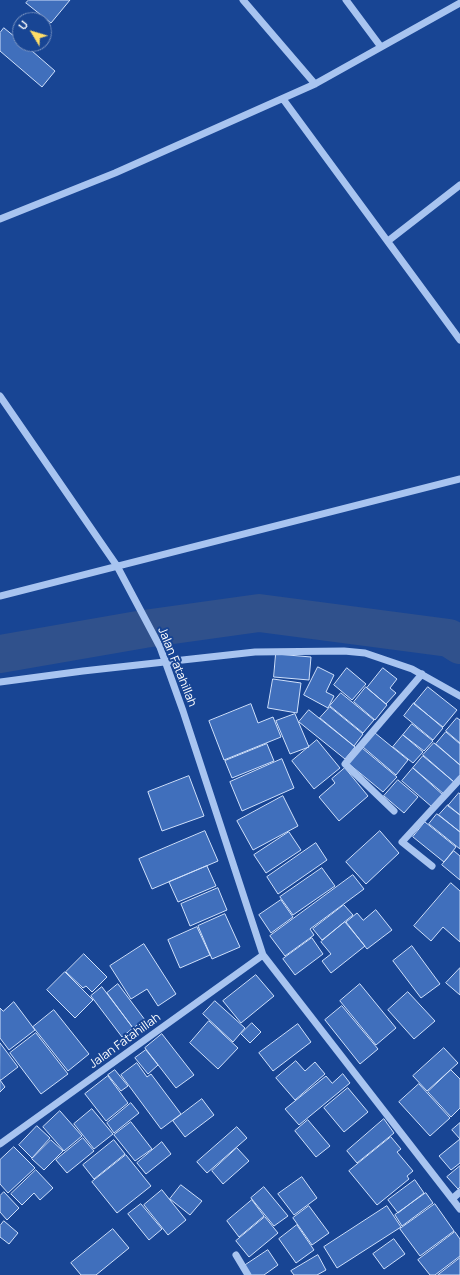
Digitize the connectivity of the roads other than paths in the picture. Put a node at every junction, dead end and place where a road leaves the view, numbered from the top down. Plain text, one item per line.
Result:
1 (243, 0) edge
2 (346, 0) edge
3 (460, 2) edge
4 (381, 47) junction
5 (315, 84) junction
6 (283, 99) junction
7 (460, 185) edge
8 (0, 219) edge
9 (388, 241) junction
10 (460, 340) edge
11 (0, 396) edge
12 (460, 479) edge
13 (117, 566) junction
14 (0, 596) edge
15 (166, 662) junction
16 (422, 674) junction
17 (0, 682) edge
18 (460, 696) edge
19 (460, 779) edge
20 (394, 811) dead end
21 (432, 866) dead end
22 (263, 955) junction
23 (0, 1144) edge
24 (460, 1192) edge
25 (452, 1199) junction
26 (460, 1208) edge
27 (236, 1255) dead end
28 (248, 1275) edge

1 - 5 street
2 - 4 street
3 - 4 street
4 - 5 street
5 - 6 street
6 - 8 street
6 - 9 street
7 - 9 street
9 - 10 street
11 - 13 street, Jalan Fatahillah
12 - 13 street
13 - 14 street
13 - 15 street, Jalan Fatahillah
15 - 16 street
15 - 17 street
15 - 22 street, Jalan Fatahillah
16 - 18 street
16 - 20 street
19 - 21 street
22 - 23 street, Jalan Fatahillah
22 - 25 street, Jalan Fatahillah
24 - 25 street
25 - 26 street, Jalan Fatahillah
27 - 28 street

